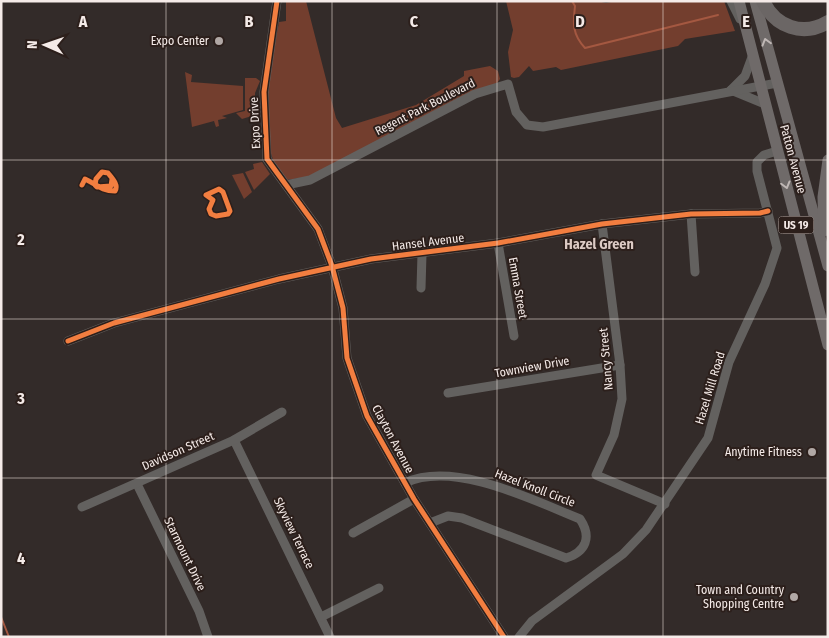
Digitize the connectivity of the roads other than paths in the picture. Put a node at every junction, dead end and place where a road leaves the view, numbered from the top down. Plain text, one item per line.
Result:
1 (277, 1) edge
2 (731, 1) edge
3 (739, 1) edge
4 (755, 1) edge
5 (763, 1) edge
6 (828, 22) edge
7 (747, 37) junction
8 (752, 57) junction
9 (777, 83) junction
10 (760, 85) junction
11 (731, 90) junction
12 (765, 104) junction
13 (777, 151) junction
14 (828, 160) edge
15 (286, 185) junction
16 (768, 211) junction
17 (691, 214) junction
18 (602, 224) junction
19 (318, 229) joint
20 (498, 243) junction
21 (422, 254) junction
22 (827, 263) edge
23 (332, 266) junction
24 (695, 272) dead end
25 (421, 288) dead end
26 (514, 336) dead end
27 (68, 341) dead end
28 (828, 345) edge
29 (620, 365) junction
30 (448, 393) dead end
31 (282, 412) dead end
32 (234, 440) junction
33 (405, 483) junction
34 (137, 484) junction
35 (414, 499) junction
36 (665, 504) junction
37 (82, 507) dead end
38 (430, 523) junction
39 (353, 533) dead end
40 (379, 588) dead end
41 (321, 617) junction
42 (208, 637) edge
43 (330, 637) edge
44 (504, 637) edge
45 (519, 637) edge

1 - 15 street, Expo Drive
2 - 7 street, Patton Avenue
3 - 7 main road, Patton Avenue / US 19
9 -> 4 main road, Patton Avenue / US 19
5 - 6 highway
7 - 8 main road, Patton Avenue / US 19
8 - 10 main road, Patton Avenue / US 19
8 - 11 street
9 - 10 street, Regent Park Boulevard
9 - 22 main road, Patton Avenue / US 19
10 - 11 street, Regent Park Boulevard
10 - 12 main road, Patton Avenue / US 19
11 - 12 street
11 - 15 street, Regent Park Boulevard
12 - 13 main road, Patton Avenue / US 19
13 - 16 street, Hazel Mill Road
13 -> 28 main road, Patton Avenue / US 19
14 - 22 main road, Patton Avenue
15 - 19 street, Expo Drive
16 - 17 street, Hansel Avenue
16 - 36 street, Hazel Mill Road
17 - 18 street, Hansel Avenue
17 - 24 street
18 - 20 street, Hansel Avenue
18 - 29 street, Nancy Street
19 - 23 street, Clayton Avenue
20 - 21 street, Hansel Avenue
20 - 26 street, Emma Street
21 - 23 street, Hansel Avenue
21 - 25 street
23 - 27 street, Hansel Avenue
23 - 33 street, Clayton Avenue
29 - 30 street, Townview Drive
29 - 36 street, Nancy Street
31 - 32 street, Davidson Street
32 - 34 street, Davidson Street
32 - 41 street, Skyview Terrace
33 - 35 street, Clayton Avenue
33 - 38 street, Hazel Knoll Circle
34 - 37 street, Davidson Street
34 - 42 street, Starmount Drive
35 - 38 street, Clayton Avenue
35 - 39 street
36 - 45 street, Hazel Mill Road
38 - 44 street, Clayton Avenue
40 - 41 street
41 - 43 street, Skyview Terrace

